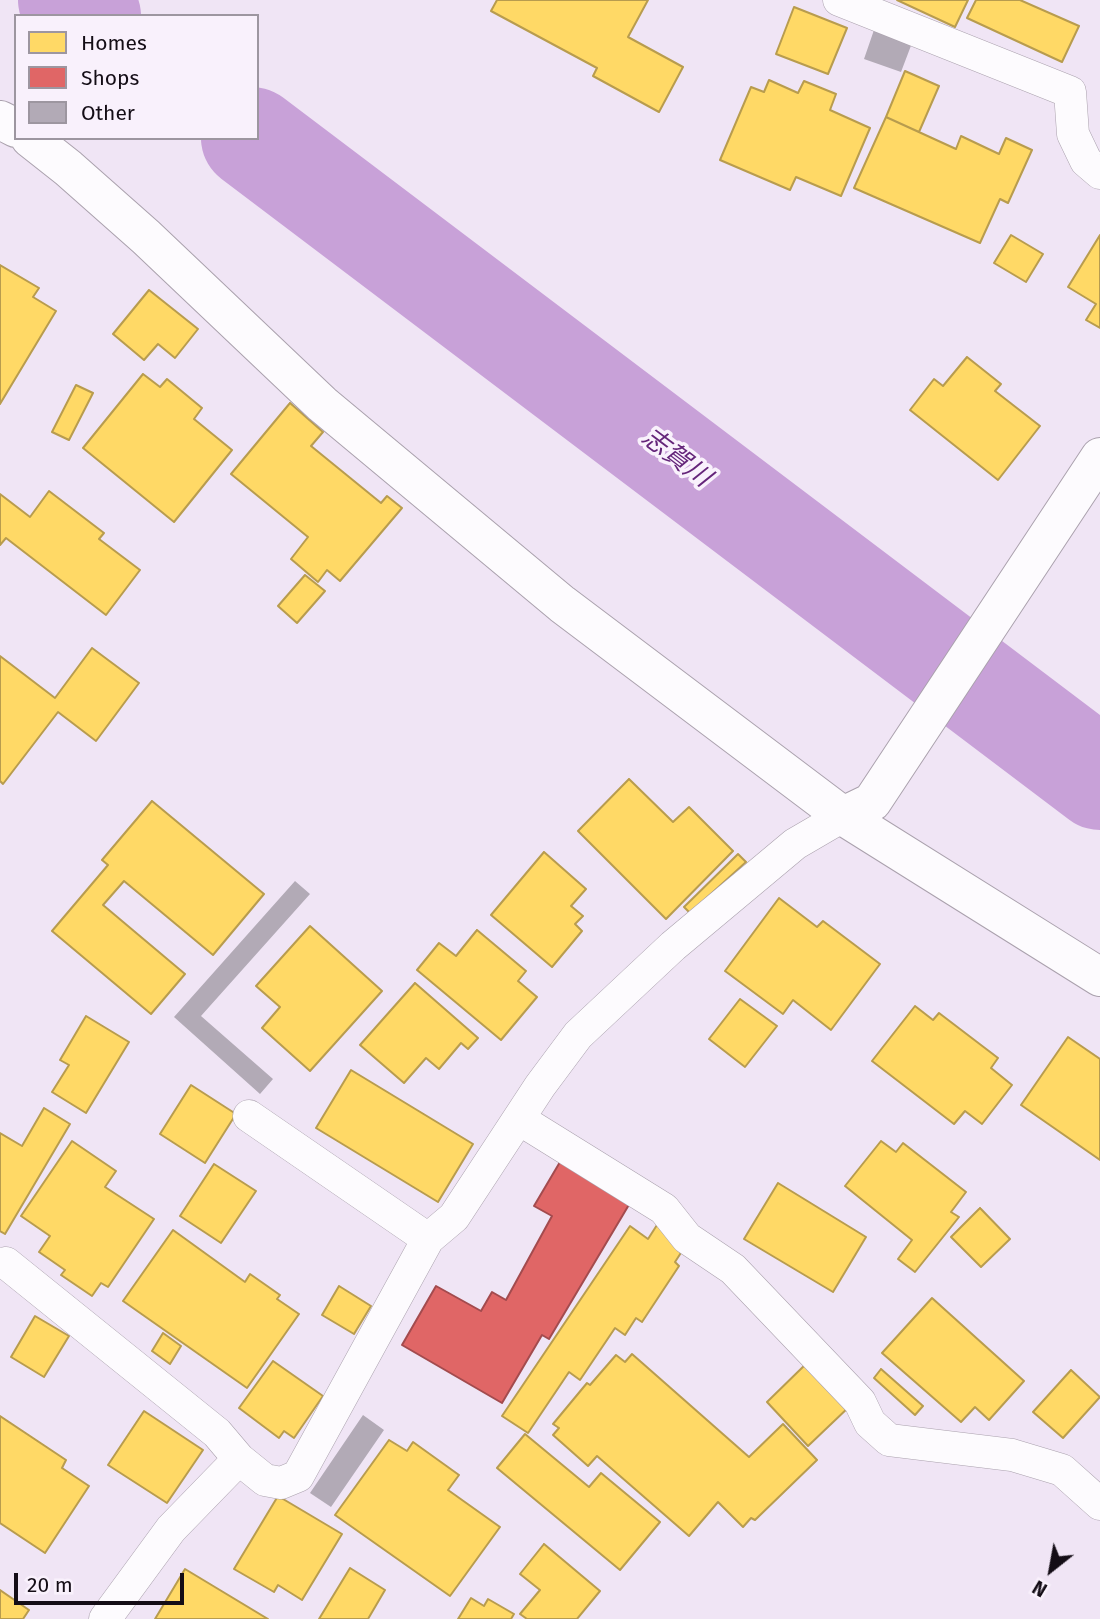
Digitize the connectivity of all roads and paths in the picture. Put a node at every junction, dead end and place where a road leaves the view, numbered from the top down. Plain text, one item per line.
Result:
1 (839, 0) edge
2 (32, 140) edge
3 (1100, 173) edge
4 (1100, 457) edge
5 (858, 809) junction
6 (1100, 976) edge
7 (250, 1116) dead end
8 (519, 1119) junction
9 (428, 1239) junction
10 (6, 1263) dead end
11 (239, 1459) junction
12 (1100, 1504) edge
13 (105, 1619) edge

1 - 3 lane
2 - 5 street
4 - 5 street
5 - 6 street
5 - 8 lane
7 - 9 lane
8 - 9 lane
8 - 12 lane
9 - 11 lane
10 - 11 lane
11 - 13 lane

